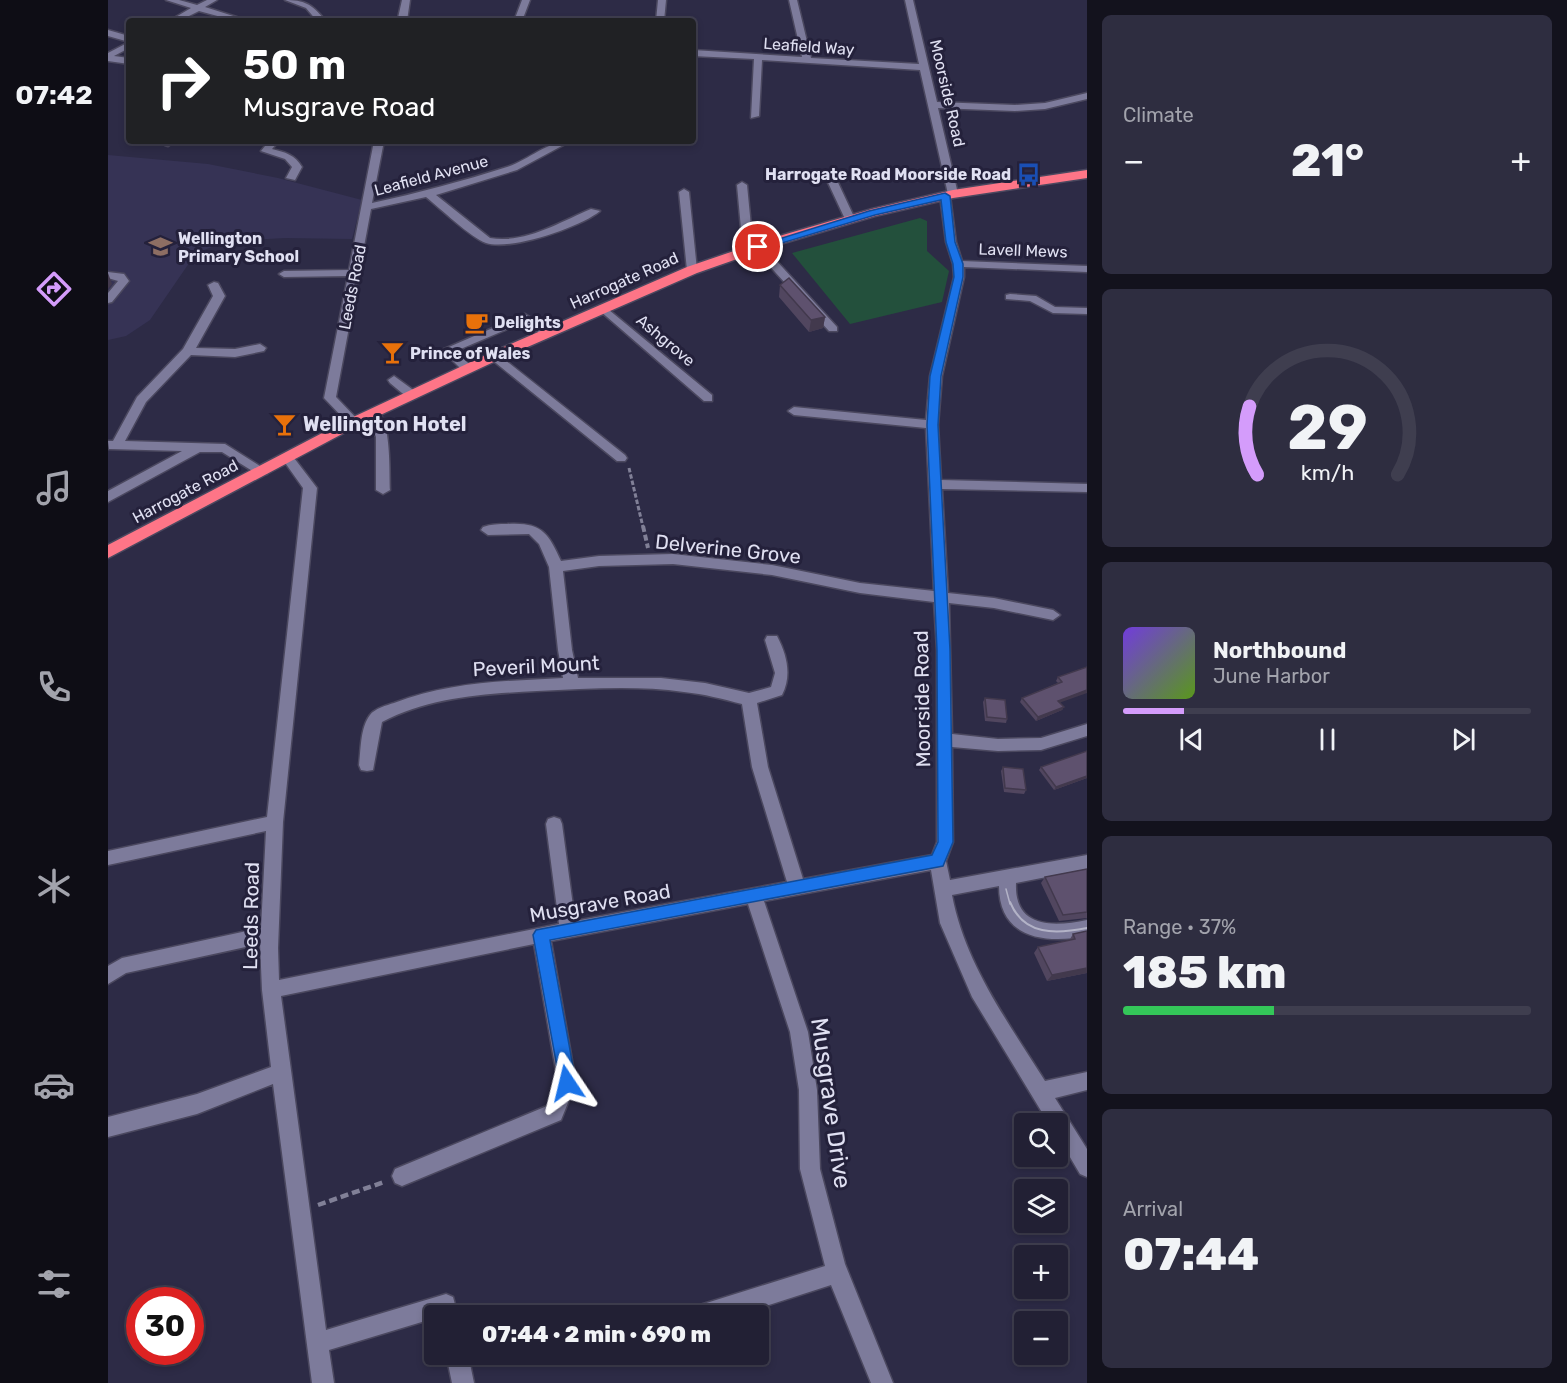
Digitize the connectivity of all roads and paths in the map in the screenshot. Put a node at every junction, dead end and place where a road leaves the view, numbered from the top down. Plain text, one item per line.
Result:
1 (170, 0) edge
2 (213, 0) edge
3 (289, 0) edge
4 (406, 0) edge
5 (526, 0) edge
6 (662, 0) edge
7 (793, 0) edge
8 (909, 0) edge
9 (198, 8) junction
10 (179, 18) edge
11 (234, 18) edge
12 (319, 18) edge
13 (403, 18) edge
14 (519, 18) edge
15 (660, 18) edge
16 (108, 33) edge
17 (126, 38) edge
18 (126, 47) edge
19 (696, 53) edge
20 (108, 57) edge
21 (758, 58) junction
22 (126, 60) edge
23 (807, 61) junction
24 (923, 67) junction
25 (1087, 96) edge
26 (932, 105) junction
27 (754, 116) dead end
28 (271, 144) edge
29 (378, 144) edge
30 (560, 144) edge
31 (829, 174) dead end
32 (1087, 174) edge
33 (291, 178) dead end
34 (742, 185) dead end
35 (684, 192) dead end
36 (428, 194) junction
37 (949, 195) junction
38 (368, 207) junction
39 (595, 211) dead end
40 (850, 219) junction
41 (753, 248) junction
42 (958, 264) junction
43 (1087, 269) edge
44 (692, 270) junction
45 (355, 273) junction
46 (284, 274) dead end
47 (108, 275) edge
48 (214, 285) dead end
49 (1010, 297) dead end
50 (108, 300) edge
51 (603, 308) junction
52 (1085, 311) edge
53 (833, 329) dead end
54 (547, 333) junction
55 (260, 348) dead end
56 (188, 351) junction
57 (495, 356) junction
58 (468, 369) junction
59 (394, 380) dead end
60 (412, 395) junction
61 (708, 398) dead end
62 (795, 411) dead end
63 (375, 413) junction
64 (354, 422) junction
65 (932, 425) junction
66 (112, 445) edge
67 (199, 447) junction
68 (287, 457) junction
69 (621, 458) joint
70 (262, 471) junction
71 (935, 484) junction
72 (1087, 488) edge
73 (383, 490) dead end
74 (108, 497) edge
75 (488, 530) dead end
76 (110, 548) edge
77 (650, 559) junction
78 (556, 567) junction
79 (940, 597) junction
80 (1053, 615) dead end
81 (772, 640) dead end
82 (572, 684) junction
83 (749, 699) junction
84 (1087, 730) edge
85 (944, 740) junction
86 (367, 765) dead end
87 (275, 822) junction
88 (554, 824) dead end
89 (108, 858) edge
90 (938, 861) junction
91 (1087, 862) edge
92 (1008, 877) junction
93 (797, 886) junction
94 (943, 889) junction
95 (754, 896) junction
96 (1087, 928) edge
97 (568, 930) junction
98 (269, 934) junction
99 (541, 935) junction
100 (108, 976) edge
101 (271, 990) junction
102 (282, 1072) junction
103 (1087, 1081) edge
104 (1039, 1092) junction
105 (108, 1126) edge
106 (1087, 1167) edge
107 (402, 1176) joint
108 (342, 1196) dead end
109 (838, 1272) junction
110 (734, 1305) edge
111 (424, 1311) edge
112 (318, 1343) junction
113 (459, 1365) edge
114 (323, 1383) edge
115 (463, 1383) edge
116 (882, 1383) edge

1 - 9 street
2 - 9 street
3 - 12 street
4 - 13 street
5 - 14 street
6 - 15 street
7 - 23 street
8 - 24 street, Moorside Road
9 - 10 street
9 - 11 street
16 - 17 street
18 - 20 street
19 - 21 street, Leafield Way
20 - 22 street
21 - 23 street, Leafield Way
21 - 27 street
23 - 24 street, Leafield Way
24 - 26 street, Moorside Road
25 - 26 street
26 - 37 street, Moorside Road
28 - 33 street
29 - 38 street, Leeds Road
30 - 36 street, Leafield Avenue
31 - 40 street
32 - 37 highway, Harrogate Road
34 - 41 street
35 - 44 street
36 - 38 street, Leafield Avenue
36 - 39 street
37 - 40 highway, Harrogate Road
37 - 42 street, Moorside Road
38 - 45 street, Leeds Road
40 - 41 highway, Harrogate Road
41 - 44 highway, Harrogate Road
41 - 53 street
42 - 43 street, Lavell Mews
42 - 65 street, Moorside Road
44 - 51 highway, Harrogate Road
45 - 46 street
45 - 64 street, Leeds Road
47 - 50 street
48 - 56 street
49 - 52 street
51 - 54 highway, Harrogate Road
51 - 61 street, Ashgrove
54 - 57 highway, Harrogate Road
54 - 58 street
55 - 56 street
56 - 66 street
57 - 58 highway, Harrogate Road
57 - 69 street
58 - 60 highway, Harrogate Road
59 - 60 street
60 - 63 highway, Harrogate Road
62 - 65 street
63 - 64 highway, Harrogate Road
63 - 73 street
64 - 68 highway, Harrogate Road
65 - 71 street, Moorside Road
66 - 67 street
67 - 70 street
67 - 74 street
68 - 70 highway, Harrogate Road
68 - 87 street, Leeds Road
69 - 77 path
70 - 76 highway, Harrogate Road
71 - 72 street
71 - 79 street, Moorside Road
75 - 78 street
77 - 78 street, Delverine Grove
77 - 79 street, Delverine Grove
78 - 82 street
79 - 80 street, Delverine Grove
79 - 85 street, Moorside Road
81 - 83 street, Peveril Mount
82 - 83 street, Peveril Mount
82 - 86 street, Peveril Mount
83 - 93 street
84 - 85 street
85 - 90 street, Moorside Road
87 - 89 street
87 - 98 street, Leeds Road
88 - 97 street
90 - 93 street, Musgrave Road
90 - 94 street, Moorside Road
91 - 92 street
92 - 94 street
92 - 96 street
93 - 95 street, Musgrave Road
94 - 104 street, Moorside Road
95 - 97 street, Musgrave Road
95 - 109 street, Musgrave Drive
97 - 99 street, Musgrave Road
98 - 100 street
98 - 101 street, Leeds Road
99 - 101 street, Musgrave Road
99 - 107 street
101 - 102 street, Leeds Road
102 - 105 street
102 - 112 street, Leeds Road
103 - 104 street
104 - 106 street, Moorside Road
107 - 108 path
109 - 110 street
109 - 116 street, Musgrave Drive
111 - 112 street
112 - 114 street, Leeds Road
113 - 115 street

